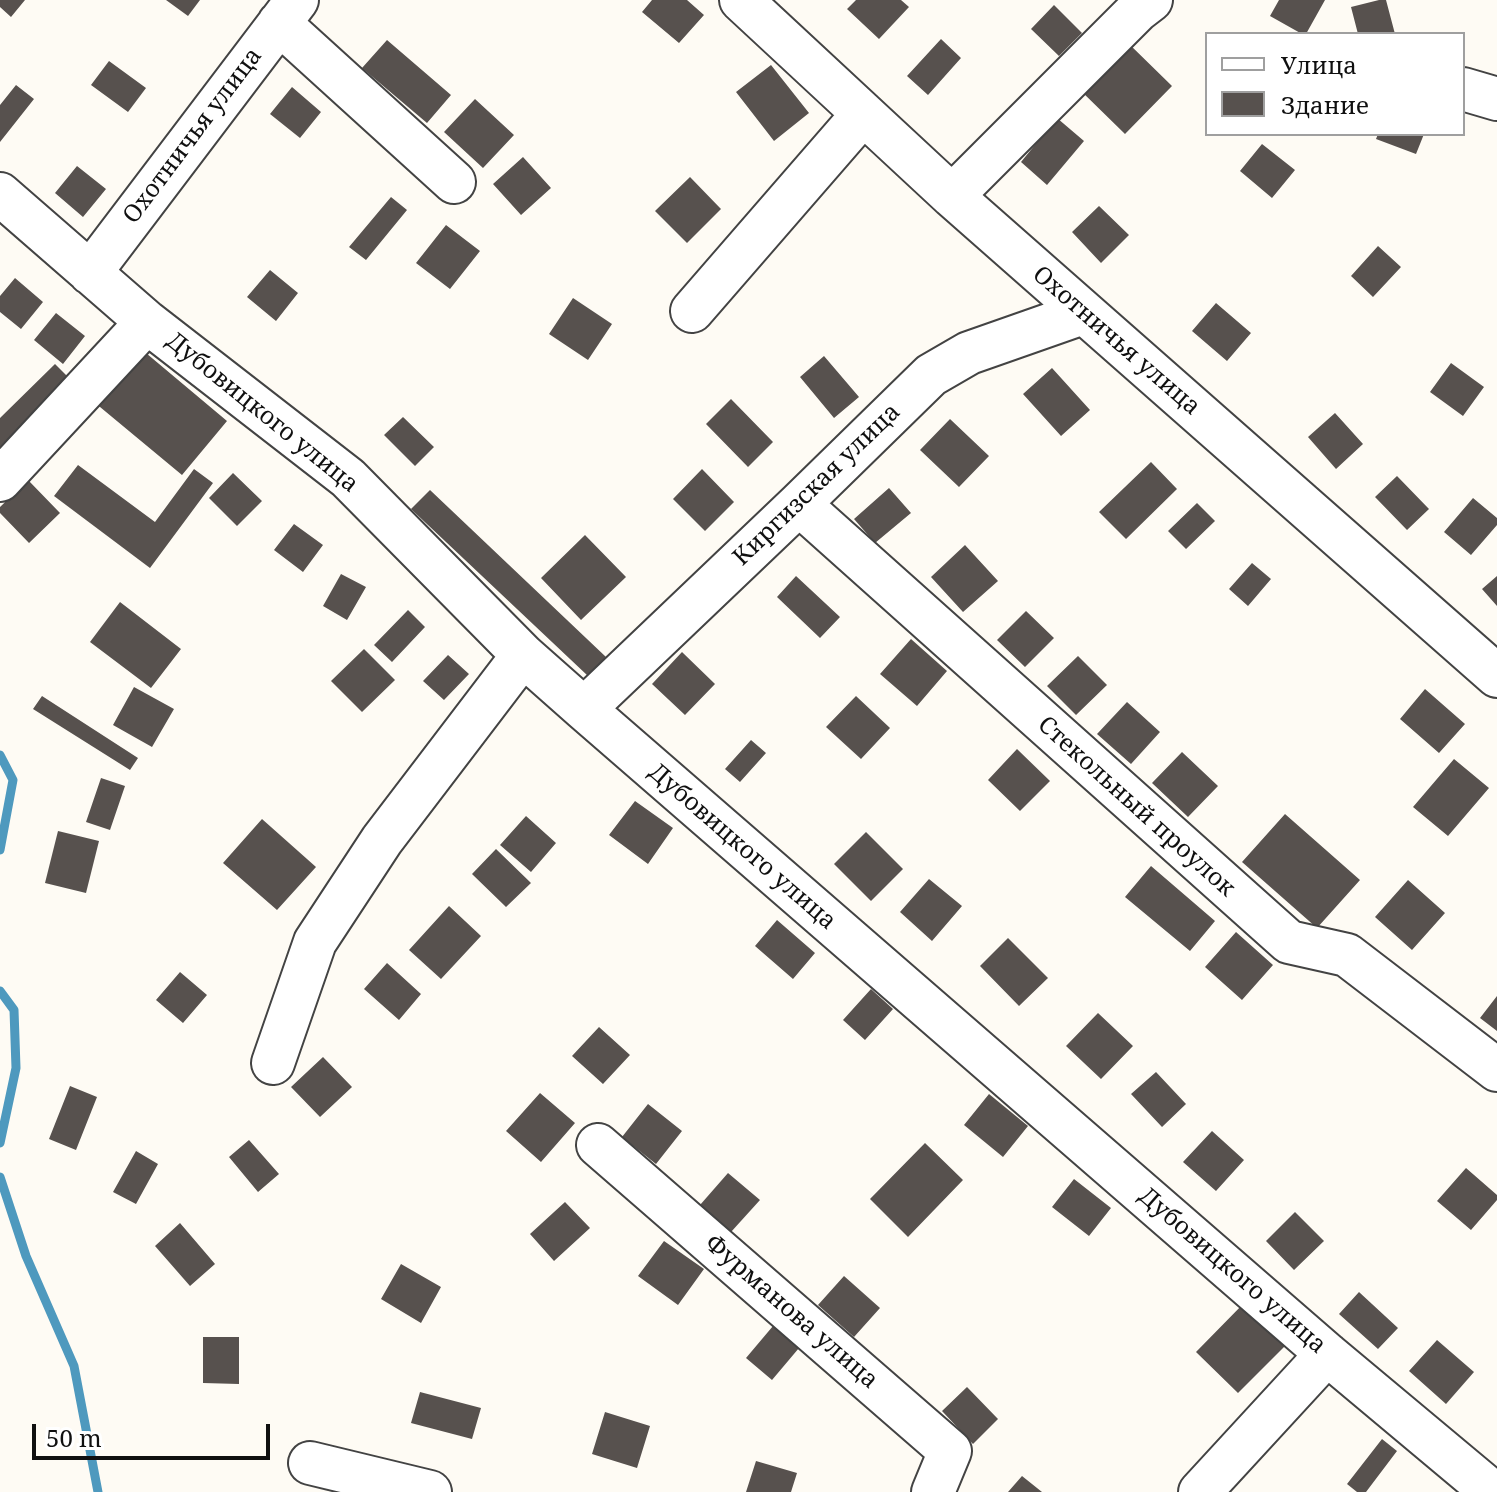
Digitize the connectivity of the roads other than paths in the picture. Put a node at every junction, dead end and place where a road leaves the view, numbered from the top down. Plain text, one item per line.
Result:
1 (741, 0) edge
2 (1151, 0) edge
3 (288, 12) edge
4 (1465, 90) edge
5 (1497, 99) edge
6 (863, 114) junction
7 (454, 182) dead end
8 (0, 194) edge
9 (952, 196) junction
10 (90, 273) junction
11 (692, 311) dead end
12 (1083, 313) junction
13 (147, 322) junction
14 (0, 480) edge
15 (799, 504) junction
16 (523, 655) junction
17 (1497, 676) edge
18 (584, 709) junction
19 (273, 1063) dead end
20 (1497, 1070) edge
21 (598, 1145) dead end
22 (1327, 1354) junction
23 (310, 1463) dead end
24 (430, 1492) edge
25 (933, 1492) edge
26 (1200, 1492) edge
27 (1492, 1492) edge

1 - 6 street, Охотничья улица
2 - 9 street
3 - 7 street
3 - 10 street, Охотничья улица
4 - 5 street
6 - 9 street, Охотничья улица
6 - 11 street
8 - 10 street, Дубовицкого улица
9 - 12 street, Охотничья улица
10 - 13 street, Дубовицкого улица
12 - 15 street, Киргизская улица
12 - 17 street, Охотничья улица
13 - 14 street
13 - 16 street, Дубовицкого улица
15 - 18 street, Киргизская улица
15 - 20 street, Стекольный проулок
16 - 18 street, Дубовицкого улица
16 - 19 street
18 - 22 street, Дубовицкого улица
21 - 25 street, Фурманова улица
22 - 26 street
22 - 27 street, Дубовицкого улица
23 - 24 street

